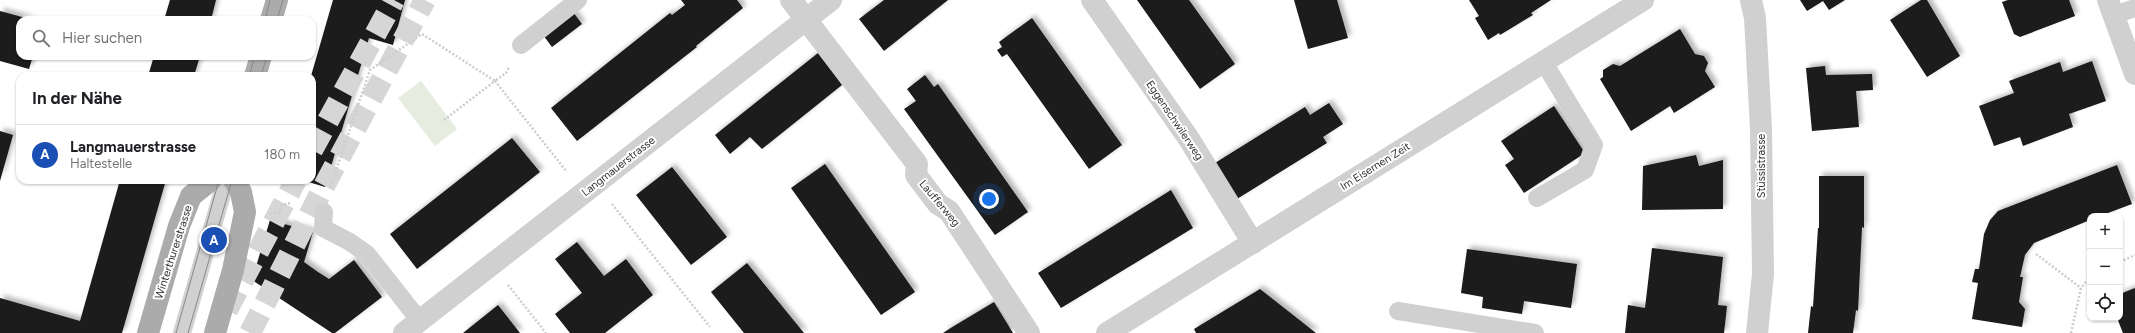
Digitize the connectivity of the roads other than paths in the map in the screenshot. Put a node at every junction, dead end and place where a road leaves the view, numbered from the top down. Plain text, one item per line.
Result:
1 (277, 0) edge
2 (578, 0) edge
3 (790, 0) edge
4 (831, 0) edge
5 (1092, 0) edge
6 (1643, 0) edge
7 (1751, 0) edge
8 (2111, 7) edge
9 (2135, 8) edge
10 (272, 16) edge
11 (806, 19) junction
12 (521, 45) dead end
13 (260, 60) edge
14 (1543, 61) junction
15 (256, 72) edge
16 (2135, 74) edge
17 (206, 184) edge
18 (225, 184) edge
19 (236, 184) edge
20 (1537, 198) dead end
21 (324, 212) road end
22 (1253, 243) junction
23 (1398, 311) dead end
24 (412, 327) edge
25 (148, 333) edge
26 (182, 333) edge
27 (215, 333) edge
28 (1029, 333) edge
29 (1107, 333) edge
30 (1535, 333) edge
31 (1757, 333) edge

1 - 10 main road
2 - 12 lane
3 - 11 street, Laufferweg
4 - 11 street, Langmauerstrasse
5 - 22 street, Eggenschwilerweg
6 - 14 street, Im Eisernen Zeit
7 - 31 street, Stüssistrasse
8 - 9 lane
8 - 16 street
11 - 24 street, Langmauerstrasse
11 - 28 street, Laufferweg
13 - 15 main road
14 - 20 lane
14 - 22 street, Im Eisernen Zeit
17 - 25 main road, Winterthurerstrasse
18 - 26 lane
19 - 27 main road
21 - 24 lane
22 - 29 street, Im Eisernen Zeit
23 - 30 lane

